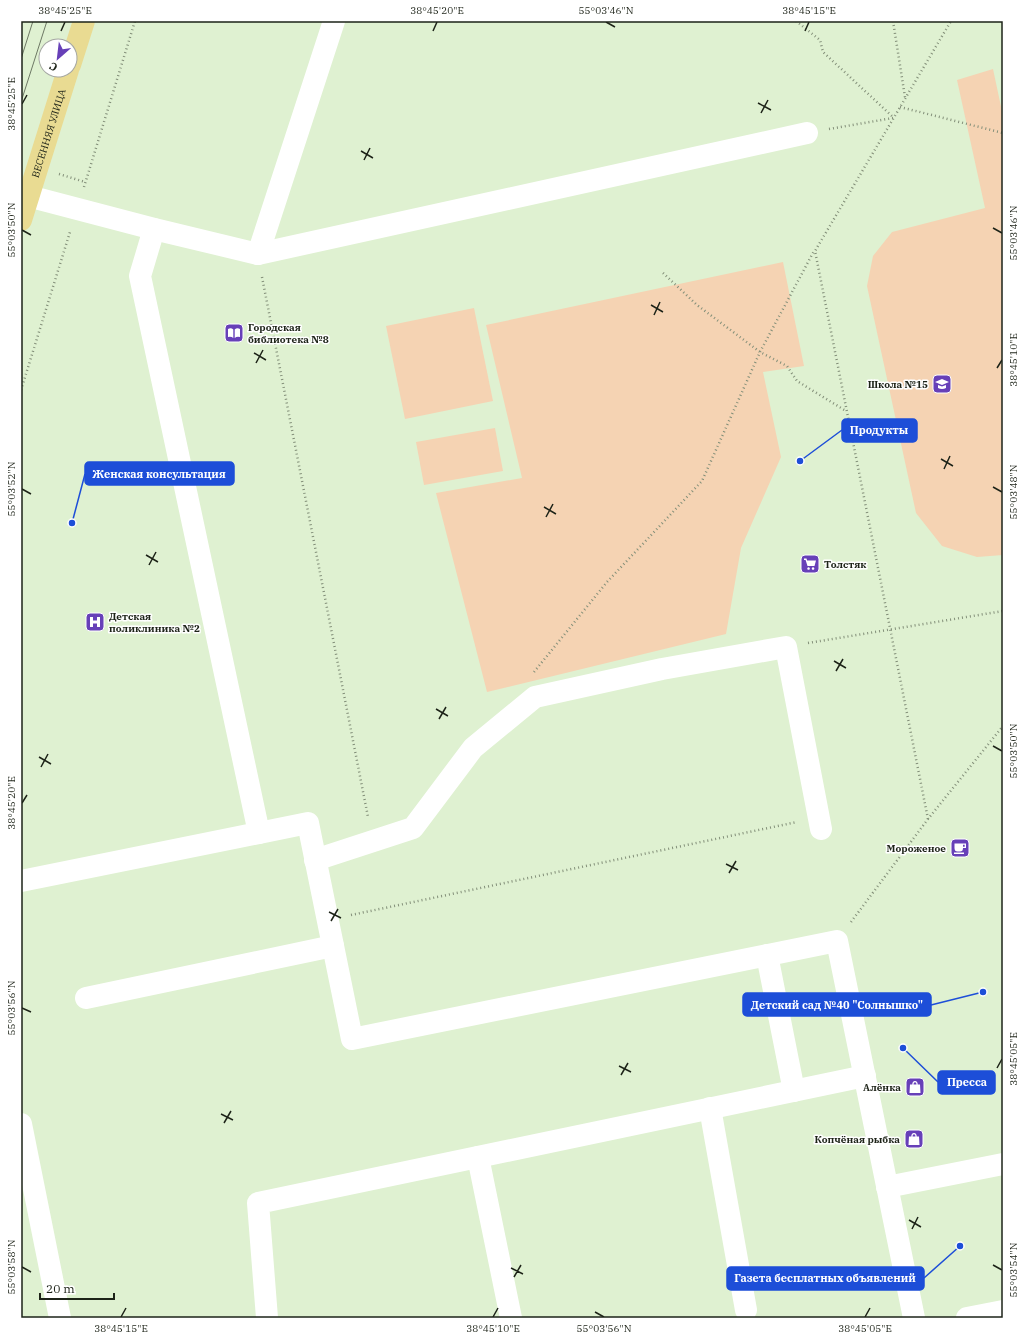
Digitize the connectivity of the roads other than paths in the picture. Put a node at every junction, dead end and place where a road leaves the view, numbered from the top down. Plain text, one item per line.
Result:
1 (84, 21) edge
2 (334, 21) edge
3 (78, 40) edge
4 (65, 78) edge
5 (807, 133) road end
6 (28, 196) junction
7 (21, 220) edge
8 (154, 229) junction
9 (258, 254) junction
10 (819, 823) road end
11 (259, 833) junction
12 (315, 860) junction
13 (21, 881) edge
14 (333, 946) junction
15 (767, 955) junction
16 (86, 998) dead end
17 (865, 1076) junction
18 (794, 1091) junction
19 (710, 1108) junction
20 (21, 1124) edge
21 (478, 1157) junction
22 (1003, 1164) edge
23 (887, 1187) junction
24 (746, 1310) dead end
25 (1003, 1310) edge
26 (60, 1318) edge
27 (267, 1318) edge
28 (511, 1318) edge
29 (914, 1318) edge
30 (967, 1318) edge

1 - 3 main road
2 - 9 lane
4 - 6 main road, ВЕСЕННЯЯ УЛИЦА
5 - 9 lane
6 - 7 main road, ВЕСЕННЯЯ УЛИЦА
6 - 8 lane
8 - 9 lane
8 - 11 lane
10 - 12 lane
11 - 12 lane
11 - 13 lane
12 - 14 lane
14 - 15 lane
14 - 16 lane
15 - 17 lane
15 - 18 lane
17 - 18 lane
17 - 23 lane
18 - 19 lane
19 - 21 lane
19 - 24 lane
20 - 26 lane
21 - 27 lane
21 - 28 lane
22 - 23 lane
23 - 29 lane
25 - 30 lane

